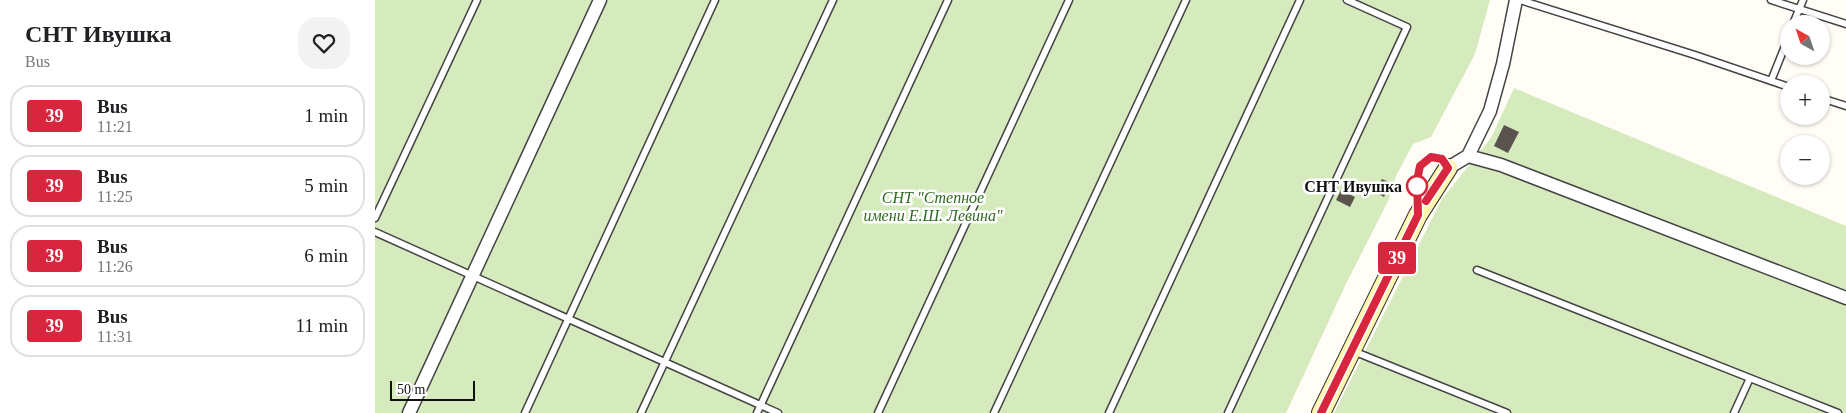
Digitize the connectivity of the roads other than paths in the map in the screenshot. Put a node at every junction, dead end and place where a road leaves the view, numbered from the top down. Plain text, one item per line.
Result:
1 (477, 0) edge
2 (599, 0) edge
3 (715, 0) edge
4 (833, 0) edge
5 (948, 0) edge
6 (1069, 0) edge
7 (1186, 0) edge
8 (1300, 0) edge
9 (1347, 0) edge
10 (1518, 0) edge
11 (1771, 0) edge
12 (1803, 0) edge
13 (1799, 9) junction
14 (1797, 15) edge
15 (1846, 24) edge
16 (1780, 58) edge
17 (1771, 81) junction
18 (1780, 84) edge
19 (1830, 101) edge
20 (1846, 106) edge
21 (1468, 156) junction
22 (1448, 168) junction
23 (1418, 215) junction
24 (375, 218) edge
25 (375, 232) edge
26 (1477, 270) dead end
27 (472, 276) junction
28 (1846, 298) edge
29 (568, 319) junction
30 (1351, 351) junction
31 (665, 362) junction
32 (1750, 378) junction
33 (761, 405) junction
34 (409, 413) edge
35 (525, 413) edge
36 (641, 413) edge
37 (757, 413) edge
38 (779, 413) edge
39 (879, 413) edge
40 (994, 413) edge
41 (1109, 413) edge
42 (1229, 413) edge
43 (1321, 413) edge
44 (1507, 413) edge
45 (1734, 413) edge
46 (1838, 413) edge

1 - 24 lane
2 - 27 street
3 - 29 lane
4 - 31 lane
5 - 33 lane
6 - 39 lane
7 - 40 lane
8 - 41 lane
9 - 42 lane
10 - 17 lane
10 - 21 street
11 - 13 lane
12 - 13 lane
13 - 14 lane
13 - 15 lane
16 - 17 lane
17 - 18 lane
19 - 20 lane
21 - 22 street
21 - 28 street
22 - 23 street
22 - 23 lane
23 - 30 street
25 - 27 lane
26 - 32 lane
27 - 29 lane
27 - 34 street
29 - 31 lane
29 - 35 lane
30 - 43 street
30 - 44 lane
31 - 33 lane
31 - 36 lane
32 - 45 lane
32 - 46 lane
33 - 37 lane
33 - 38 lane

